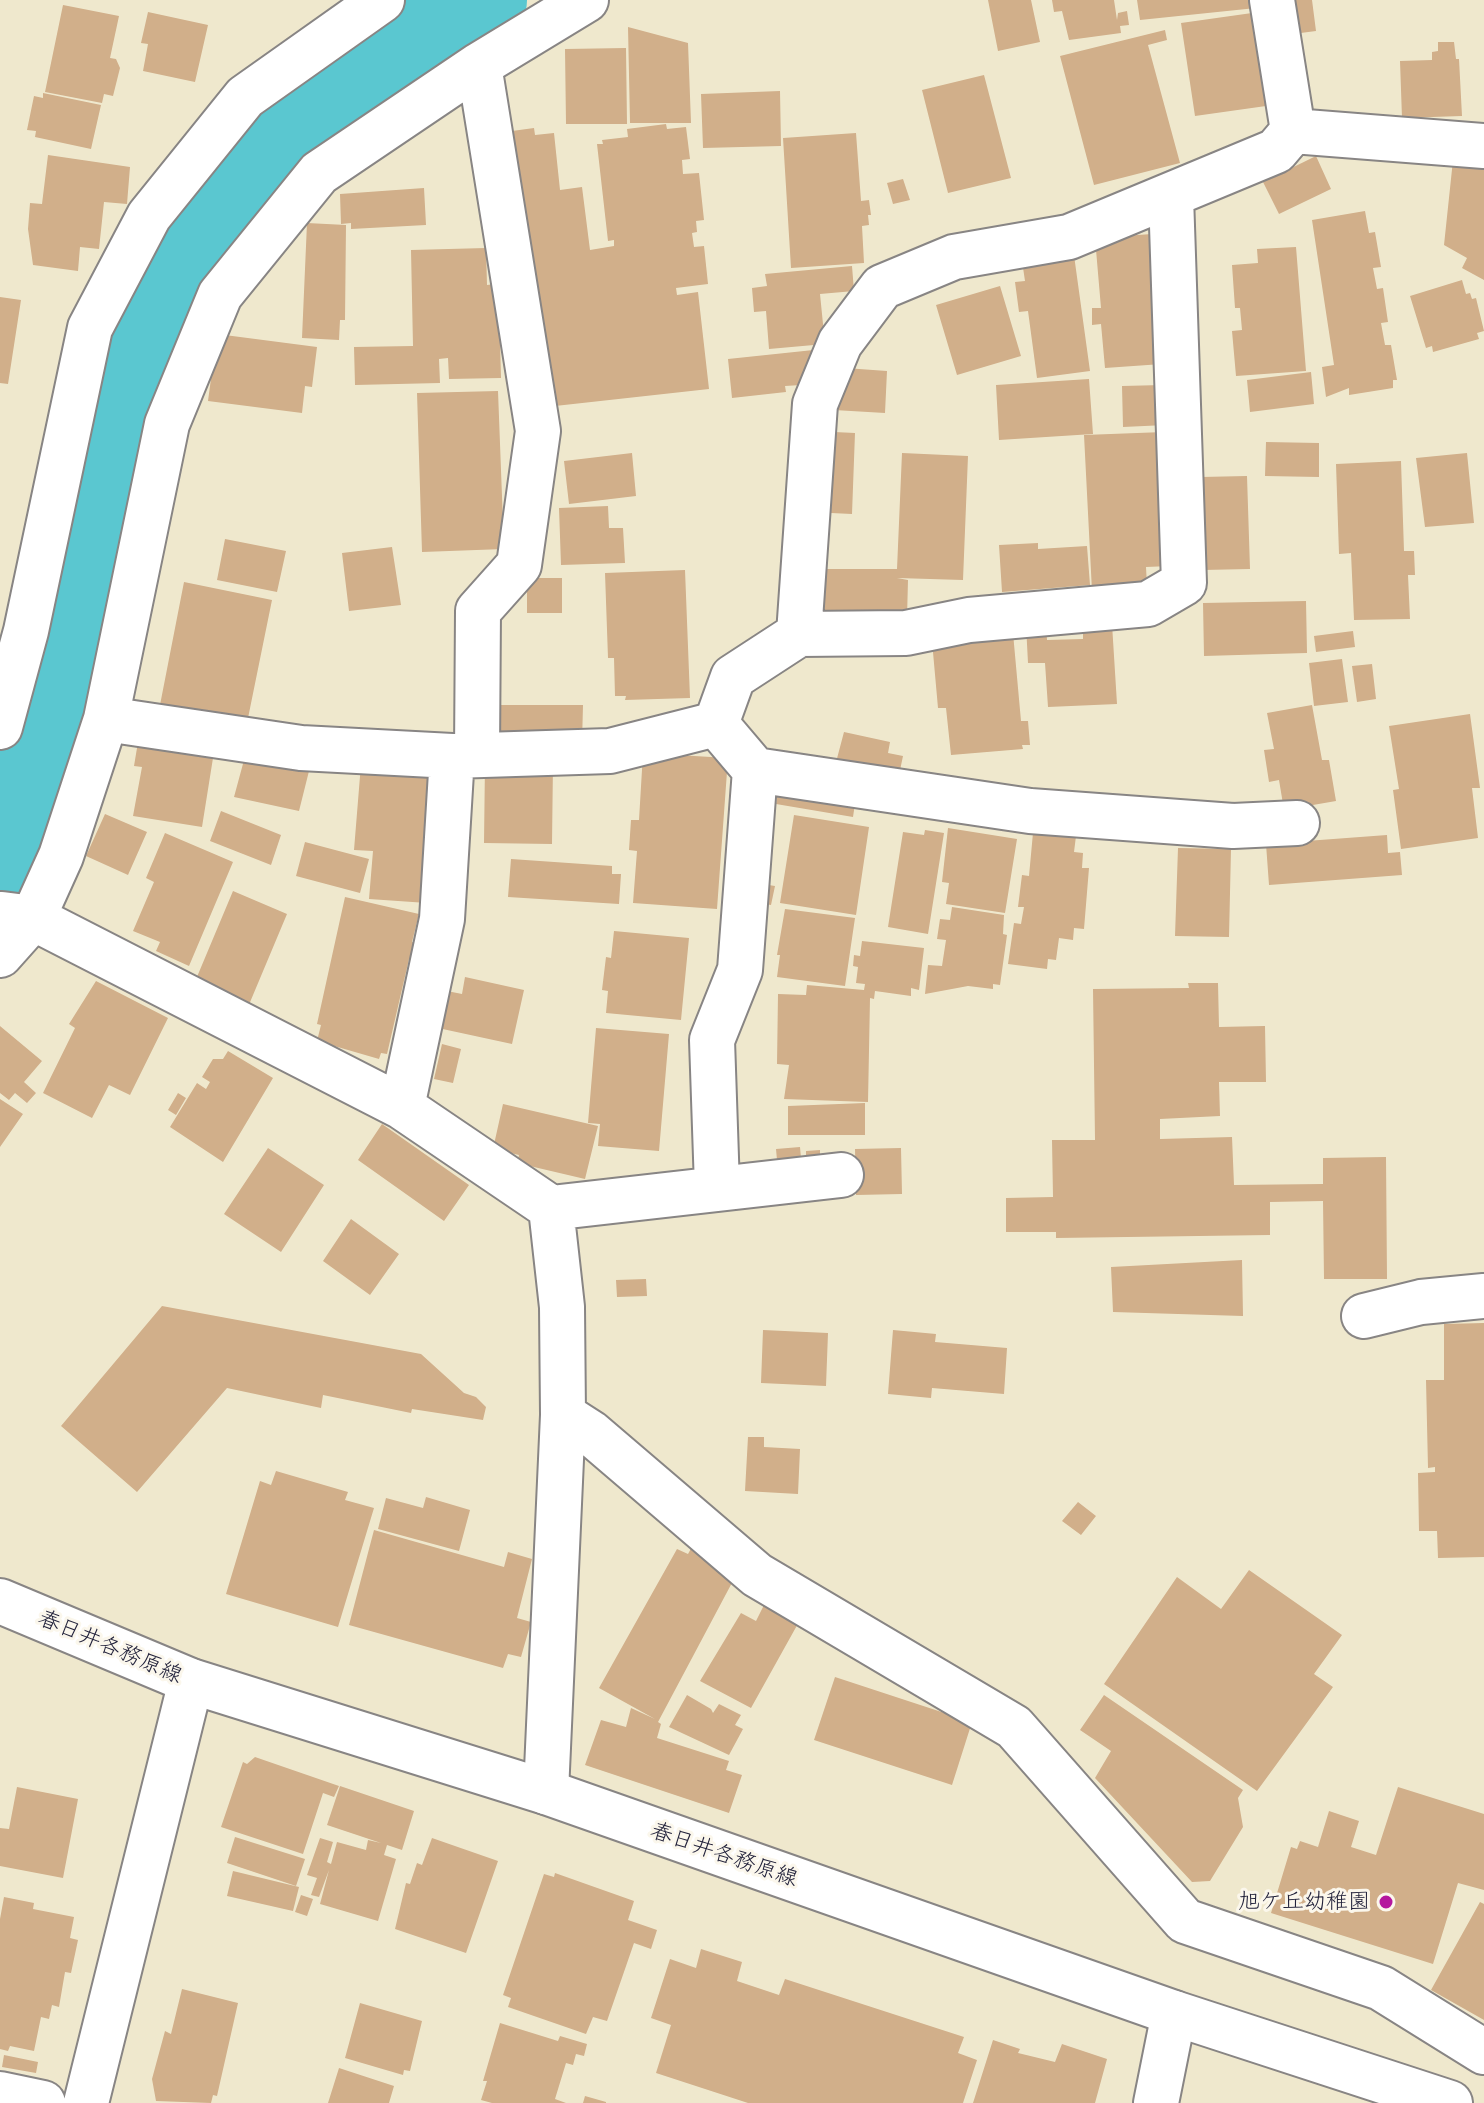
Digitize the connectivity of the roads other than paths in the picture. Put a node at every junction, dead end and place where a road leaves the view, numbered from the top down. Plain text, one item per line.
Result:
1 (382, 0) edge
2 (586, 0) edge
3 (1272, 0) edge
4 (479, 65) junction
5 (1293, 131) junction
6 (1484, 146) edge
7 (1171, 196) junction
8 (799, 634) junction
9 (106, 719) junction
10 (716, 724) junction
11 (0, 727) edge
12 (464, 754) junction
13 (755, 770) junction
14 (1297, 823) dead end
15 (10, 925) edge
16 (402, 1107) junction
17 (841, 1175) dead end
18 (717, 1187) junction
19 (551, 1208) junction
20 (1484, 1296) edge
21 (1364, 1316) dead end
22 (563, 1415) junction
23 (0, 1601) edge
24 (191, 1681) junction
25 (546, 1792) junction
26 (1174, 2013) junction
27 (1484, 2052) edge
28 (0, 2094) edge
29 (43, 2103) edge
30 (86, 2103) edge
31 (1156, 2103) edge
32 (1450, 2103) edge

1 - 11 street
2 - 4 street
3 - 5 street
4 - 9 street
4 - 12 street
5 - 6 street
5 - 7 street
7 - 8 street
7 - 8 street
8 - 10 street
9 - 12 street
9 - 15 street
10 - 12 street
10 - 13 street
12 - 16 street
13 - 14 street
13 - 18 street
15 - 16 street
16 - 19 street
17 - 18 street
18 - 19 street
19 - 22 street
20 - 21 street
22 - 25 street
22 - 27 street
23 - 24 street, 春日井各務原線
24 - 25 street, 春日井各務原線
24 - 30 street
25 - 26 street, 春日井各務原線
26 - 31 street
26 - 32 street, 春日井各務原線
28 - 29 street

